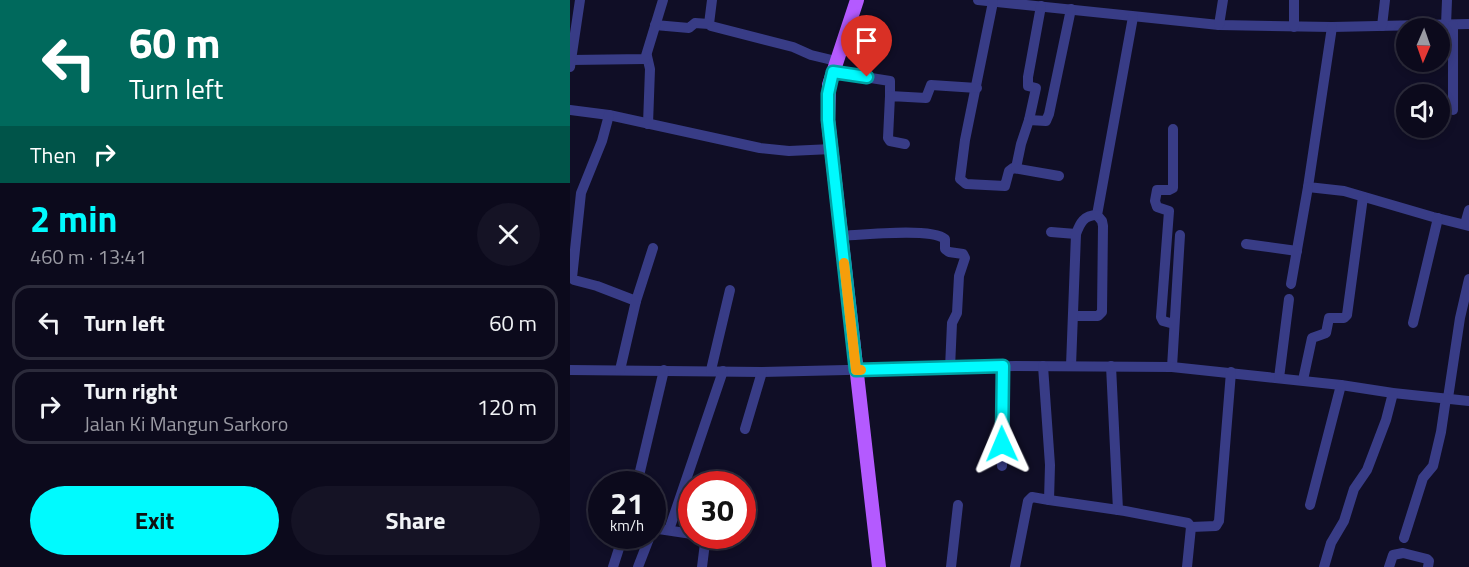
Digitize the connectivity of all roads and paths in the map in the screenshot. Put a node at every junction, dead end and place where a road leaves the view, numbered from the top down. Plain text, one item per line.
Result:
1 (580, 0) edge
2 (663, 0) edge
3 (712, 0) edge
4 (856, 0) edge
5 (978, 0) edge
6 (1223, 0) edge
7 (1294, 0) edge
8 (1385, 0) edge
9 (1447, 0) edge
10 (993, 2) junction
11 (1041, 6) junction
12 (1071, 9) junction
13 (1133, 17) junction
14 (1448, 18) edge
15 (709, 24) junction
16 (1469, 24) edge
17 (655, 25) junction
18 (1220, 25) junction
19 (1450, 25) edge
20 (1382, 26) junction
21 (1396, 26) edge
22 (1294, 27) junction
23 (1332, 27) junction
24 (1450, 46) edge
25 (647, 56) junction
26 (571, 58) edge
27 (834, 67) junction
28 (1055, 86) junction
29 (976, 88) junction
30 (1036, 88) junction
31 (890, 96) junction
32 (570, 110) edge
33 (1453, 110) dead end
34 (609, 115) junction
35 (1029, 120) junction
36 (648, 124) junction
37 (1173, 129) dead end
38 (905, 144) dead end
39 (832, 149) junction
40 (1016, 168) junction
41 (1059, 176) dead end
42 (1308, 187) junction
43 (576, 192) edge
44 (1363, 197) junction
45 (1469, 210) edge
46 (1097, 215) junction
47 (1438, 218) junction
48 (1467, 225) edge
49 (1051, 232) dead end
50 (1076, 234) junction
51 (1180, 235) dead end
52 (841, 237) junction
53 (1246, 243) dead end
54 (653, 248) dead end
55 (1297, 251) junction
56 (1469, 279) edge
57 (1291, 284) dead end
58 (730, 290) dead end
59 (1289, 299) dead end
60 (636, 302) junction
61 (1073, 316) junction
62 (1413, 322) dead end
63 (1174, 324) junction
64 (1003, 366) junction
65 (1043, 366) junction
66 (1071, 366) junction
67 (1111, 366) junction
68 (1172, 367) junction
69 (950, 368) junction
70 (570, 370) edge
71 (620, 370) junction
72 (664, 370) junction
73 (711, 370) junction
74 (856, 370) junction
75 (723, 371) junction
76 (762, 372) junction
77 (1231, 372) junction
78 (1278, 378) junction
79 (1303, 380) junction
80 (1341, 385) junction
81 (1393, 393) junction
82 (1447, 398) junction
83 (1469, 401) edge
84 (745, 429) dead end
85 (1002, 466) dead end
86 (640, 471) edge
87 (1049, 500) junction
88 (958, 505) dead end
89 (1310, 505) dead end
90 (1118, 510) junction
91 (1191, 527) junction
92 (666, 530) edge
93 (669, 530) junction
94 (678, 532) edge
95 (1404, 538) dead end
96 (619, 549) edge
97 (645, 549) edge
98 (704, 549) edge
99 (613, 567) edge
100 (638, 567) edge
101 (702, 567) edge
102 (879, 567) edge
103 (951, 567) edge
104 (1015, 567) edge
105 (1187, 567) edge
106 (1324, 567) edge
107 (1389, 567) edge
108 (1428, 567) edge

1 - 26 street
2 - 17 street
3 - 15 street
4 - 27 main road
5 - 10 street
6 - 18 street
7 - 22 street
8 - 20 street
9 - 14 street
10 - 11 street
10 - 29 street
11 - 12 street
11 - 30 street
12 - 13 street
12 - 28 street
13 - 18 street
13 - 46 street
15 - 17 street
15 - 27 street
16 - 19 street
17 - 25 street
18 - 22 street
20 - 21 street
20 - 23 street
22 - 23 street
23 - 42 street
24 - 33 street
25 - 26 street
25 - 36 street
27 - 31 street
27 - 39 main road
28 - 30 street
28 - 35 street
29 - 31 street
29 - 40 street
30 - 35 street
31 - 38 street
32 - 34 street
34 - 36 street
34 - 43 street
35 - 40 street
36 - 39 street
37 - 63 street
39 - 52 main road
40 - 41 street
42 - 44 street
42 - 55 street
43 - 60 street
44 - 47 street
44 - 79 street
45 - 48 street
46 - 50 street
46 - 61 street
47 - 48 street
47 - 62 street
49 - 50 street
50 - 61 street
51 - 63 street
52 - 69 street
52 - 74 main road
53 - 55 street
54 - 60 street
55 - 57 street
56 - 82 street
58 - 73 street
59 - 78 street
60 - 71 street
61 - 66 street
63 - 68 street
64 - 65 street
64 - 69 street
64 - 85 street
65 - 66 street
65 - 87 street
66 - 67 street
67 - 68 street
67 - 90 street
68 - 77 street
69 - 74 street
70 - 71 street
71 - 72 street
72 - 73 street
72 - 86 street
73 - 75 street
74 - 76 street
74 - 102 main road
75 - 76 street
75 - 93 street
76 - 84 street
77 - 78 street
77 - 91 street
78 - 79 street
79 - 80 street
80 - 81 street
80 - 89 street
81 - 82 street
81 - 106 street
82 - 83 street
82 - 95 street
87 - 90 street
87 - 104 street
88 - 103 street
90 - 91 street
91 - 105 street
92 - 93 street
93 - 94 street
96 - 99 street
97 - 100 street
98 - 101 street
107 - 108 street

